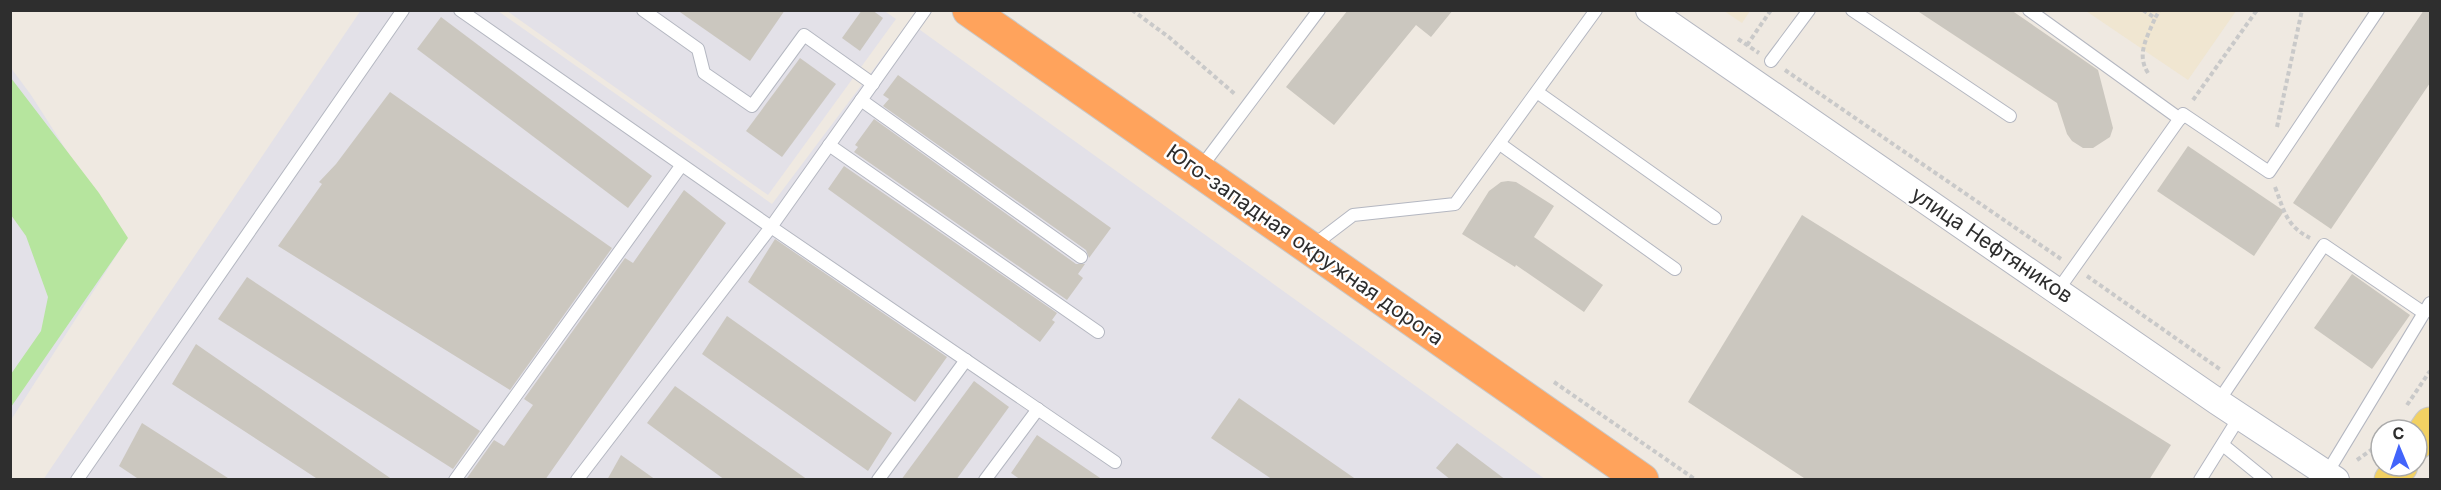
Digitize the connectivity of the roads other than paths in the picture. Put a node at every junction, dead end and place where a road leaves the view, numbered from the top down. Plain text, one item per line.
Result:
1 (403, 10) edge
2 (460, 10) edge
3 (643, 10) edge
4 (925, 10) edge
5 (969, 10) edge
6 (1319, 10) edge
7 (1596, 10) edge
8 (1649, 10) edge
9 (1809, 10) edge
10 (2029, 10) edge
11 (2378, 10) edge
12 (1856, 12) edge
13 (1771, 61) road end
14 (873, 84) junction
15 (1538, 92) junction
16 (861, 100) junction
17 (2010, 116) dead end
18 (2182, 116) junction
19 (1500, 144) junction
20 (829, 146) junction
21 (681, 166) junction
22 (1198, 171) junction
23 (1715, 218) dead end
24 (771, 227) junction
25 (1309, 249) junction
26 (1081, 257) dead end
27 (1675, 269) dead end
28 (2058, 290) junction
29 (2427, 308) edge
30 (1098, 332) dead end
31 (966, 360) junction
32 (2218, 402) junction
33 (1038, 409) junction
34 (2240, 416) junction
35 (2223, 444) junction
36 (1115, 462) dead end
37 (2333, 470) edge
38 (77, 480) edge
39 (455, 480) edge
40 (577, 480) edge
41 (878, 480) edge
42 (985, 480) edge
43 (1642, 480) edge
44 (2200, 480) edge
45 (2266, 480) edge

1 - 38 lane
2 - 21 lane
3 - 14 lane
4 - 14 lane
5 - 22 highway, Юго-западная окружная дорога
6 - 22 lane
7 - 15 lane
8 - 28 street, улица Нефтяников
9 - 13 lane
10 - 18 lane
11 - 18 lane
12 - 17 lane
14 - 16 lane
15 - 19 lane
15 - 23 lane
16 - 20 lane
16 - 26 lane
18 - 28 lane
19 - 25 lane
19 - 27 lane
20 - 24 lane
20 - 30 lane
21 - 24 lane
21 - 39 lane
22 - 25 highway, Юго-западная окружная дорога
24 - 31 lane
24 - 40 lane
25 - 43 highway, Юго-западная окружная дорога
28 - 32 street, улица Нефтяников
29 - 32 lane
29 - 37 lane
31 - 33 lane
31 - 41 lane
32 - 34 street, улица Нефтяников
33 - 36 lane
33 - 42 lane
34 - 35 lane
34 - 37 street, улица Нефтяников
35 - 44 lane
35 - 45 lane

